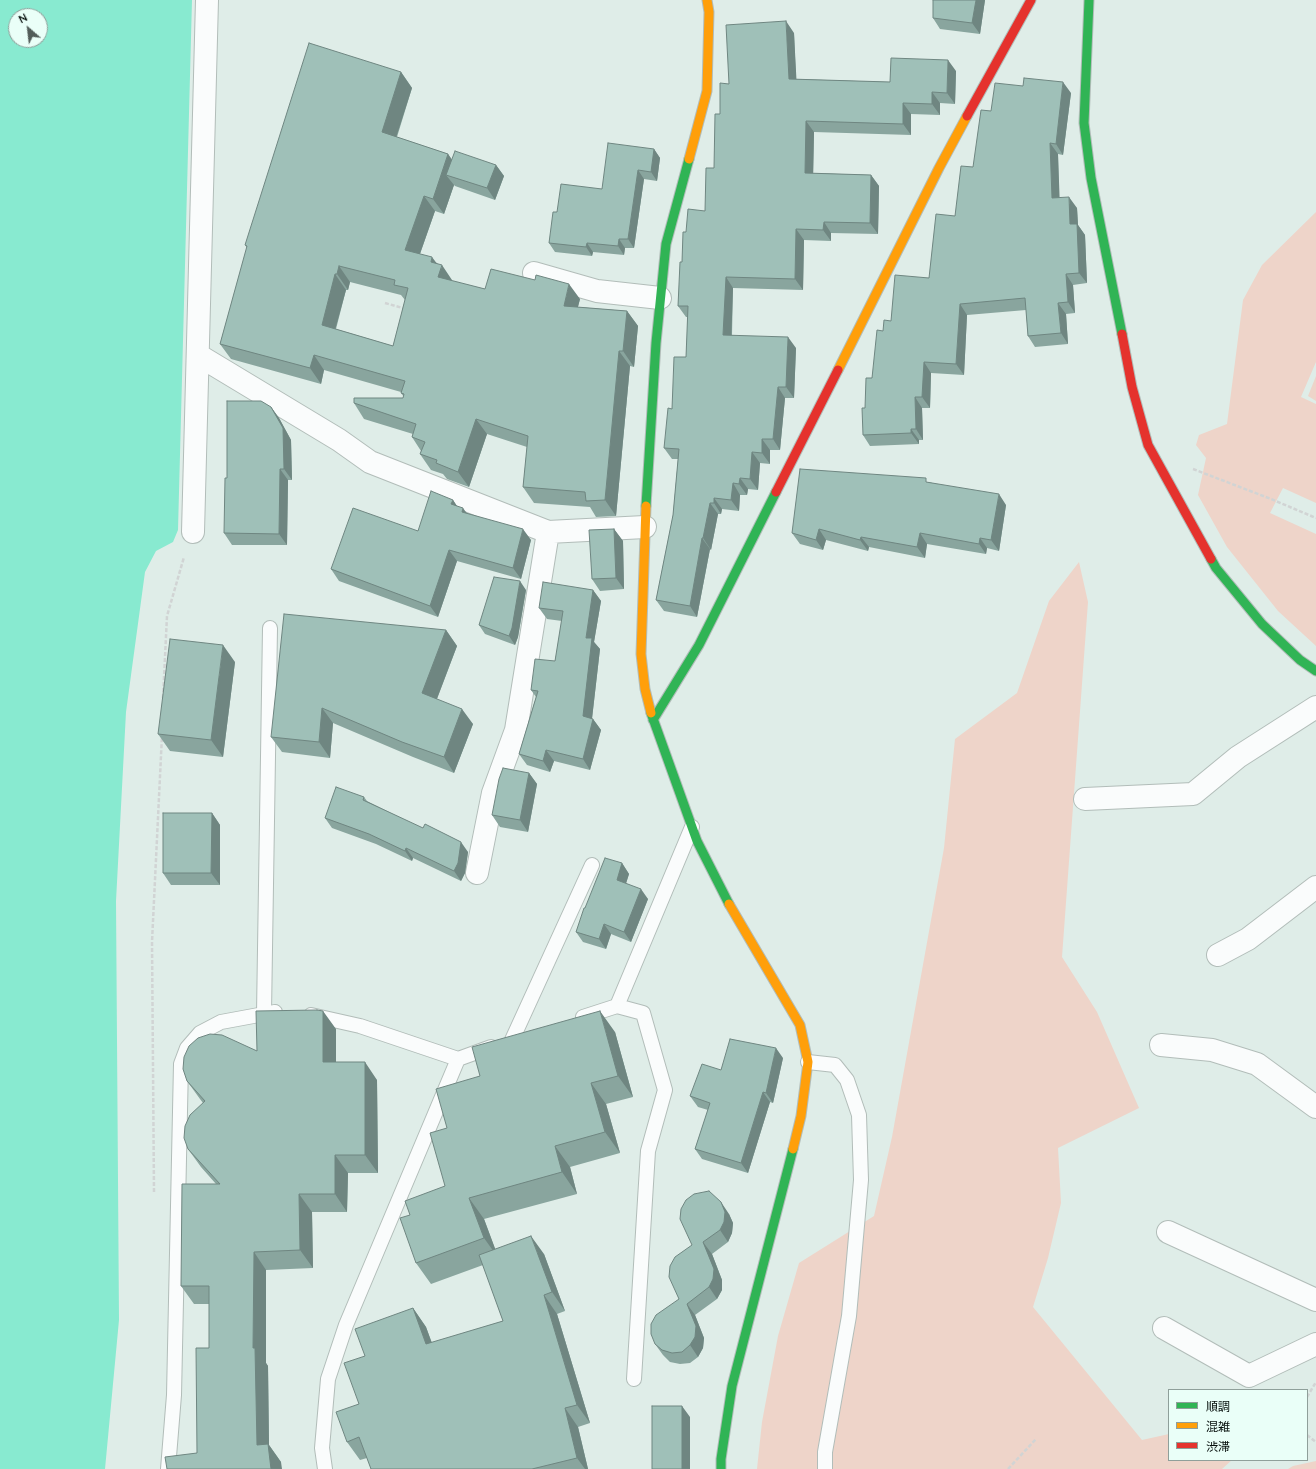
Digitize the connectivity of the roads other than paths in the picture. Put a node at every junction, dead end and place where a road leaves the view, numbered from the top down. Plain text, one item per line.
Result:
1 (208, 0) edge
2 (708, 0) edge
3 (1031, 0) edge
4 (1089, 0) edge
5 (534, 273) dead end
6 (660, 298) junction
7 (198, 355) junction
8 (645, 527) junction
9 (193, 532) road end
10 (548, 532) junction
11 (270, 628) dead end
12 (1316, 671) edge
13 (1316, 707) edge
14 (653, 720) junction
15 (1085, 799) dead end
16 (692, 827) junction
17 (592, 865) dead end
18 (477, 873) dead end
19 (1316, 887) edge
20 (1218, 955) dead end
21 (617, 1006) junction
22 (264, 1013) junction
23 (572, 1020) edge
24 (527, 1036) edge
25 (512, 1040) junction
26 (1161, 1045) dead end
27 (458, 1058) junction
28 (808, 1062) junction
29 (1316, 1107) edge
30 (1168, 1232) dead end
31 (1316, 1300) edge
32 (1164, 1328) dead end
33 (1316, 1344) edge
34 (634, 1379) dead end
35 (168, 1469) edge
36 (325, 1469) edge
37 (721, 1469) edge
38 (825, 1469) edge

1 - 7 street
2 - 6 street
3 - 14 street
4 - 12 street
5 - 6 street
6 - 8 street
7 - 9 street
7 - 10 street
8 - 10 street
8 - 14 street
10 - 18 street
11 - 22 lane
13 - 15 street
14 - 16 street
16 - 21 lane
16 - 28 street
17 - 25 lane
19 - 20 street
21 - 23 lane
21 - 34 lane
22 - 27 lane
22 - 35 lane
24 - 25 lane
25 - 27 lane
26 - 29 street
27 - 36 lane
28 - 37 street
28 - 38 lane
30 - 31 street
32 - 33 street

